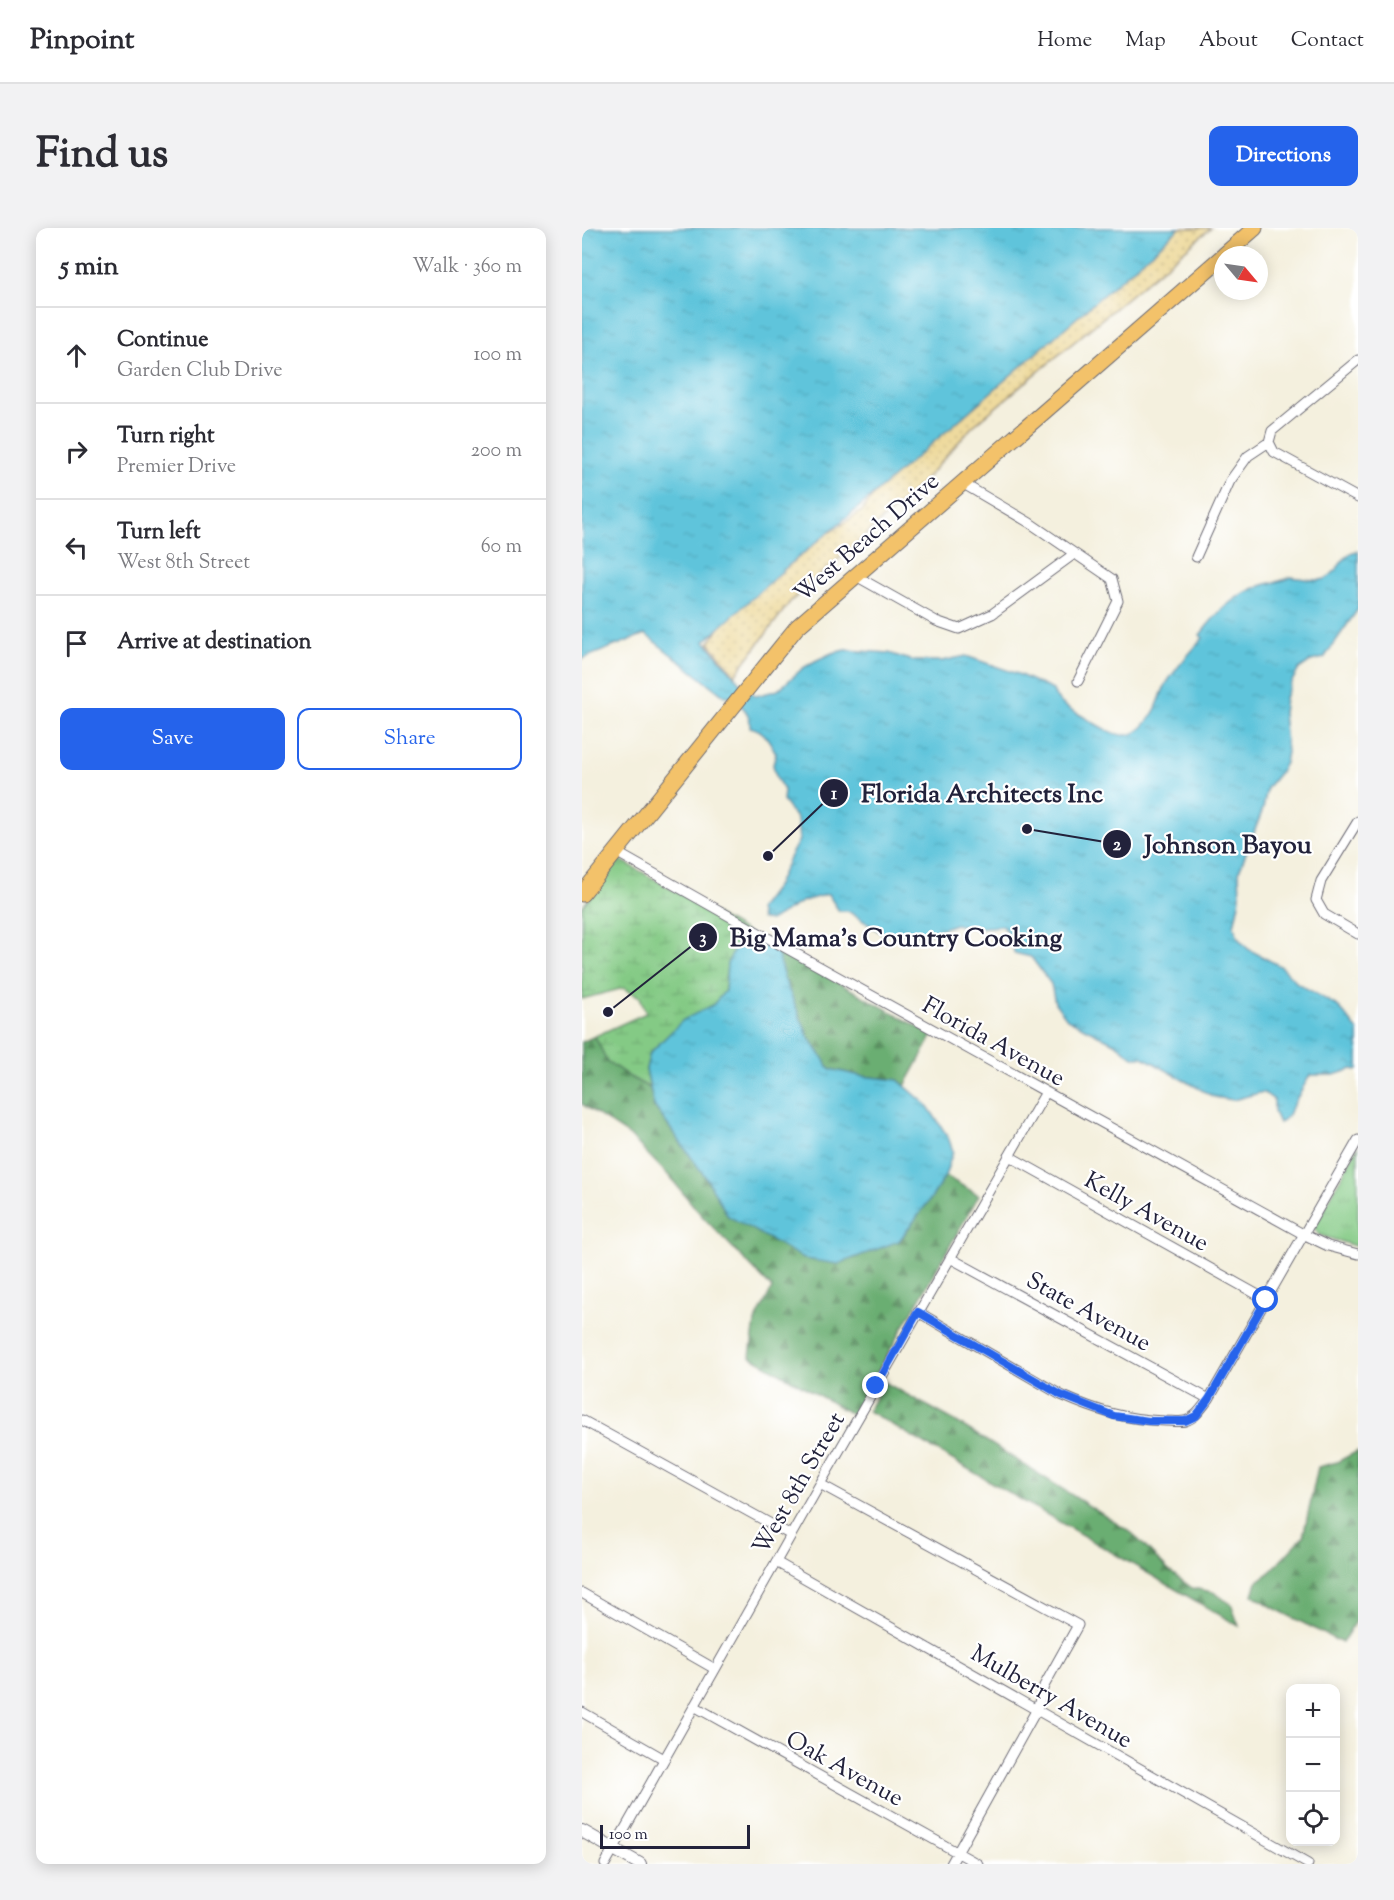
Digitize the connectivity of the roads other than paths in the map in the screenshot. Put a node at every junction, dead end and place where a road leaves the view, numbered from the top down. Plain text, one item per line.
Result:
1 (1255, 228) edge
2 (1234, 246) edge
3 (1214, 263) edge
4 (1358, 360) edge
5 (1269, 442) junction
6 (962, 483) junction
7 (1358, 498) edge
8 (1074, 554) junction
9 (1196, 557) dead end
10 (856, 576) junction
11 (1078, 681) dead end
12 (1358, 821) edge
13 (1355, 834) edge
14 (616, 852) junction
15 (582, 894) edge
16 (1358, 934) edge
17 (1046, 1092) junction
18 (1358, 1140) edge
19 (1009, 1156) junction
20 (1304, 1234) junction
21 (1358, 1254) edge
22 (950, 1258) junction
23 (1266, 1300) junction
24 (918, 1312) junction
25 (1209, 1399) junction
26 (582, 1420) edge
27 (820, 1484) junction
28 (791, 1535) junction
29 (776, 1562) junction
30 (582, 1593) edge
31 (715, 1669) junction
32 (694, 1706) junction
33 (1037, 1710) junction
34 (582, 1712) edge
35 (664, 1760) junction
36 (582, 1831) edge
37 (614, 1849) junction
38 (957, 1852) junction
39 (605, 1864) edge
40 (640, 1864) edge
41 (951, 1864) edge
42 (978, 1864) edge
43 (1306, 1864) edge

1 - 2 main road, West Beach Drive
3 - 6 main road, West Beach Drive
4 - 5 street
5 - 7 street
5 - 9 street
6 - 8 street
6 - 10 main road, West Beach Drive
8 - 10 street
8 - 11 street
10 - 14 main road, West Beach Drive
12 - 13 street
13 - 16 street
14 - 15 main road, West Beach Drive
14 - 17 street, Florida Avenue
17 - 19 street, West 8th Street
17 - 20 street, Florida Avenue
18 - 20 street
19 - 22 street, West 8th Street
19 - 23 street, Kelly Avenue
20 - 21 street, Florida Avenue
20 - 23 street
22 - 24 street, West 8th Street
22 - 25 street, State Avenue
23 - 25 street
24 - 25 street
24 - 27 street, West 8th Street
26 - 28 street
27 - 28 street, West 8th Street
27 - 33 street
28 - 29 street, West 8th Street
29 - 31 street, West 8th Street
29 - 33 street, Mulberry Avenue
30 - 31 street
31 - 32 street, West 8th Street
32 - 35 street, West 8th Street
32 - 38 street, Oak Avenue
33 - 38 street
33 - 43 street, Mulberry Avenue
34 - 35 street
35 - 37 street, West 8th Street
36 - 37 street
37 - 39 street, West 8th Street
37 - 40 street
38 - 41 street
38 - 42 street, Oak Avenue

